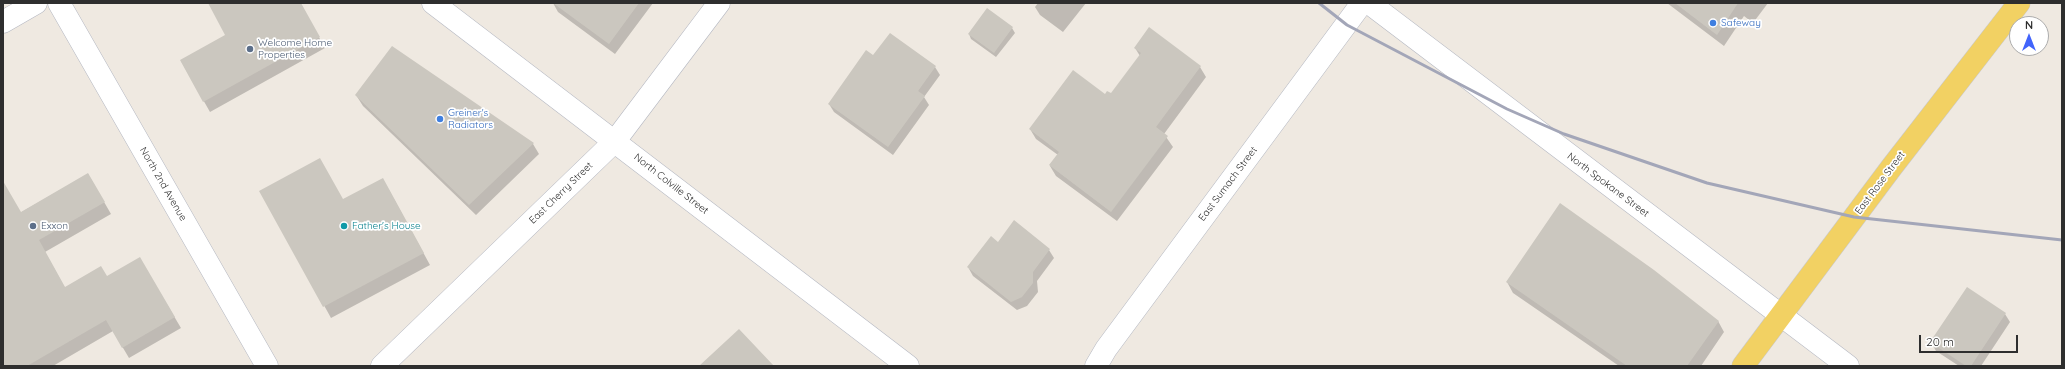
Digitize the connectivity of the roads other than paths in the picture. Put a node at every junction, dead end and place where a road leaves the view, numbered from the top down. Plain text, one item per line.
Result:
1 (36, 3) edge
2 (59, 3) edge
3 (433, 3) edge
4 (719, 3) edge
5 (1362, 3) edge
6 (1369, 3) edge
7 (2019, 3) edge
8 (3, 22) edge
9 (615, 141) junction
10 (1782, 316) junction
11 (267, 366) edge
12 (382, 366) edge
13 (908, 366) edge
14 (1096, 366) edge
15 (1743, 366) edge
16 (1848, 366) edge

1 - 8 street
2 - 11 street, North 2nd Avenue
3 - 9 street, North Colville Street
4 - 9 street, East Cherry Street
5 - 14 street, East Sumach Street
6 - 10 street, North Spokane Street
7 - 10 main road, East Rose Street
9 - 12 street, East Cherry Street
9 - 13 street, North Colville Street
10 - 15 main road, East Rose Street
10 - 16 street, North Spokane Street

